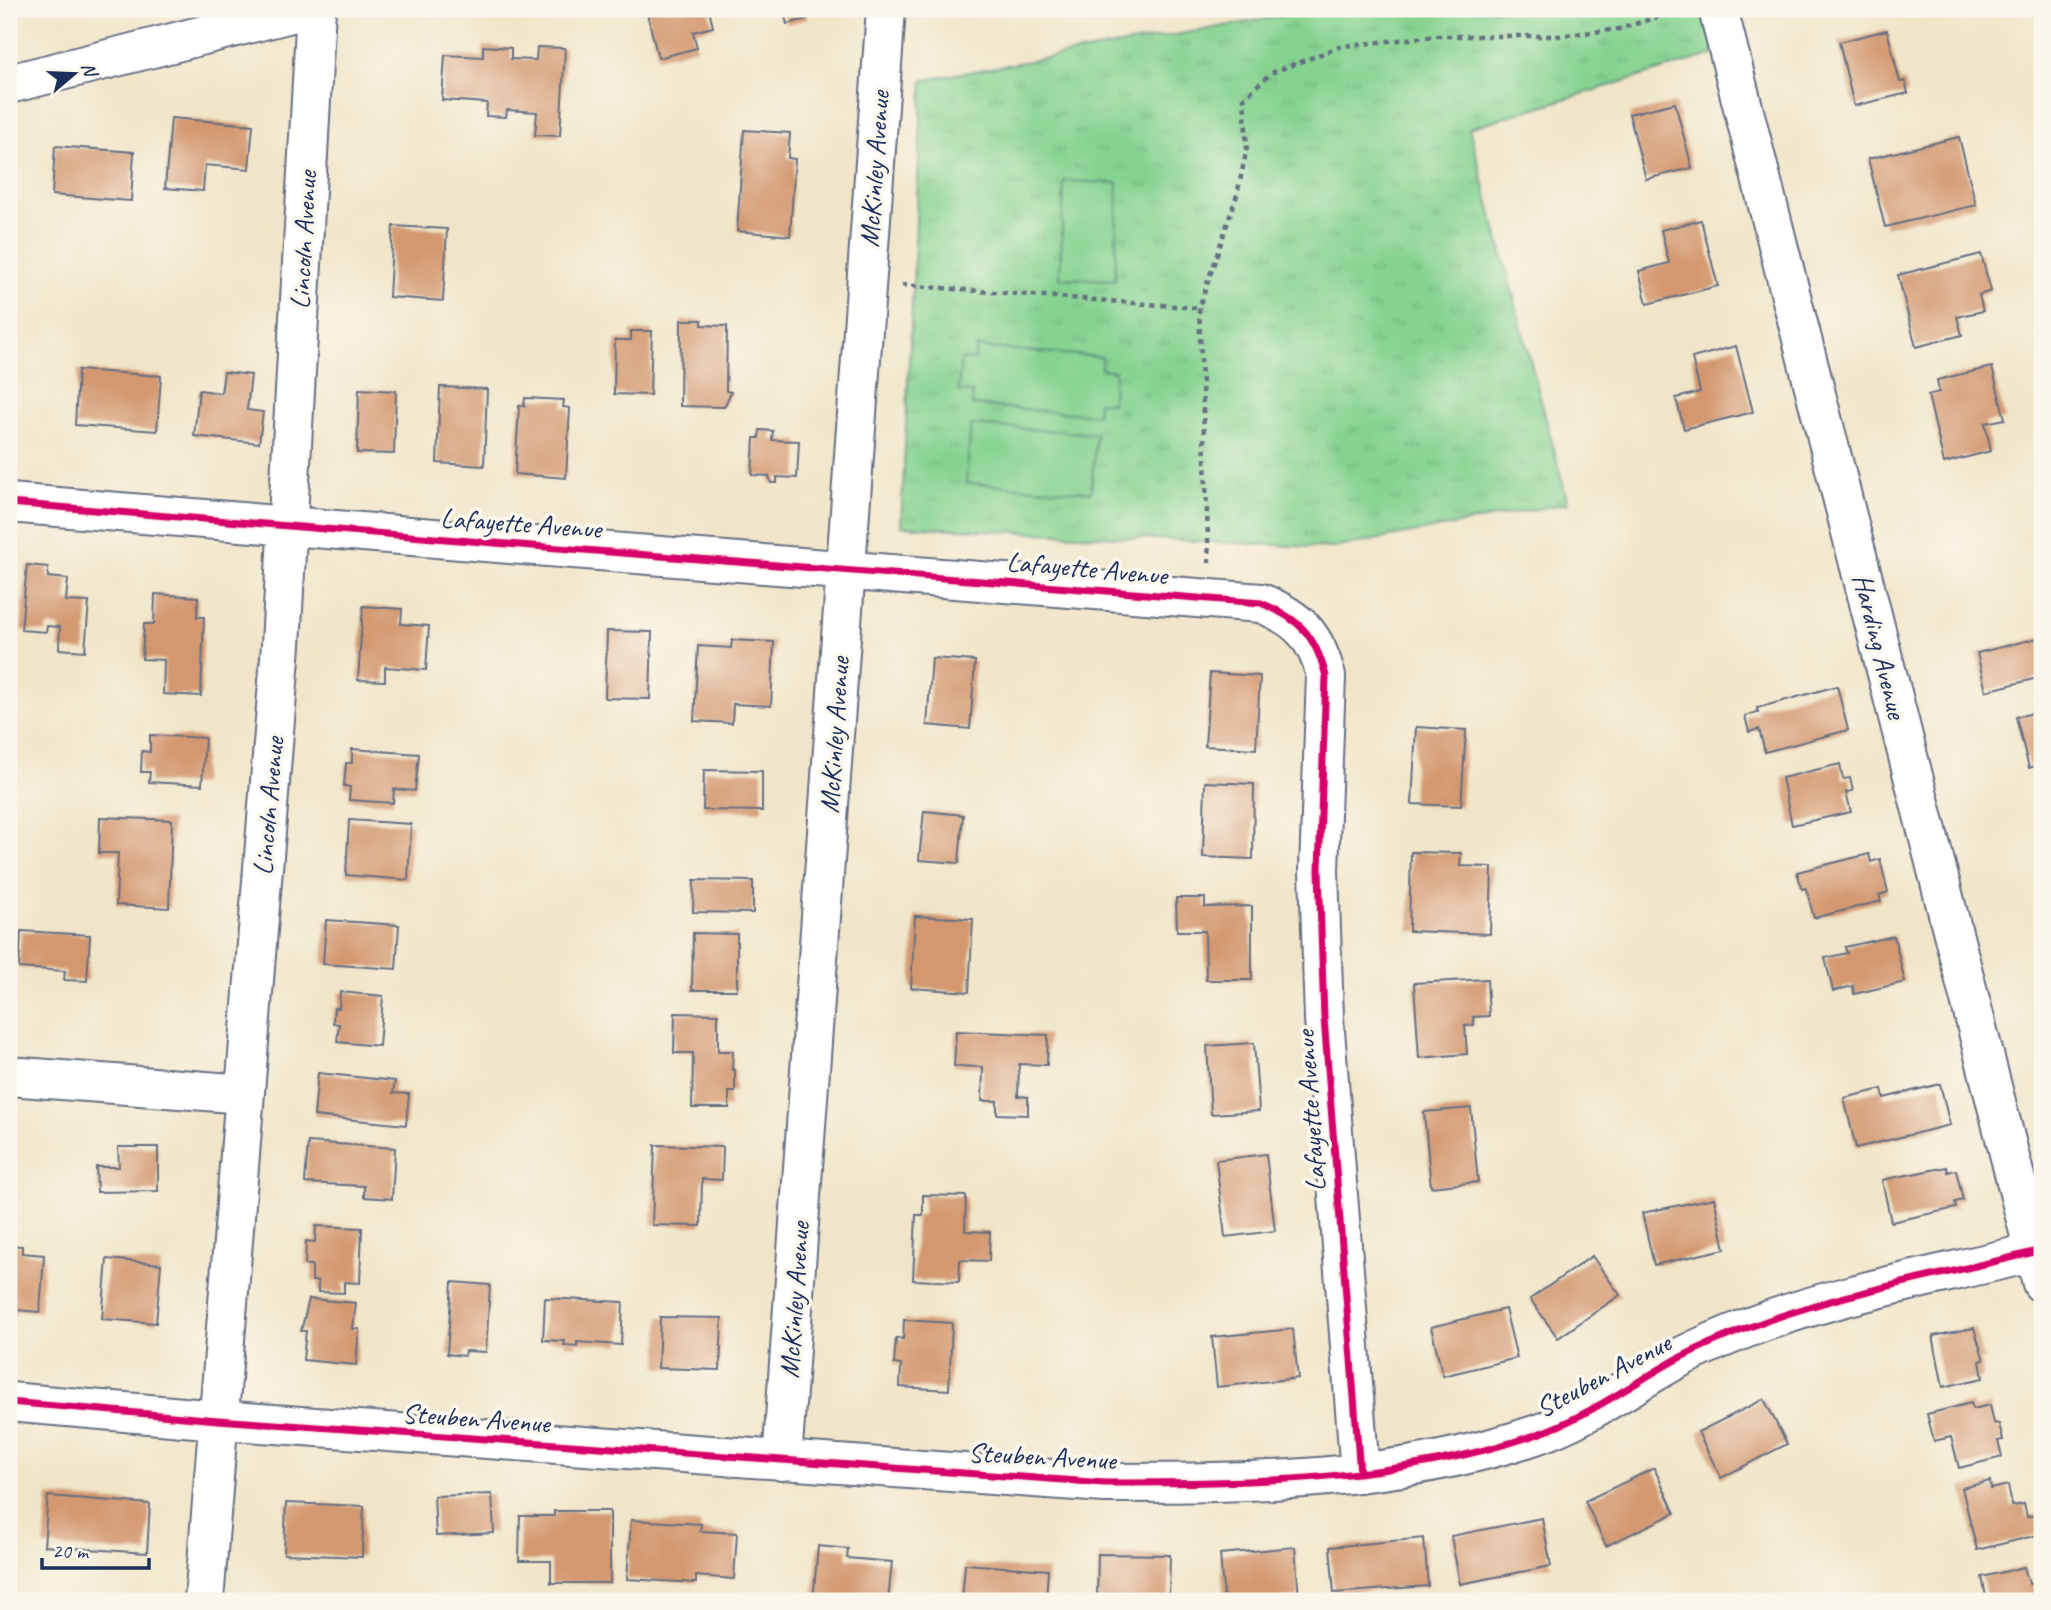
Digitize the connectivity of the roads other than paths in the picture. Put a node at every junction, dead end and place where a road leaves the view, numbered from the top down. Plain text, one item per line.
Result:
1 (307, 9) edge
2 (316, 9) edge
3 (886, 9) edge
4 (1718, 9) edge
5 (9, 84) edge
6 (9, 503) edge
7 (288, 528) junction
8 (845, 569) junction
9 (9, 1076) edge
10 (245, 1094) junction
11 (2038, 1268) edge
12 (9, 1402) edge
13 (218, 1420) junction
14 (782, 1461) junction
15 (1360, 1473) junction
16 (204, 1601) edge

1 - 5 street
2 - 7 street, Lincoln Avenue
3 - 8 street, McKinley Avenue
4 - 11 street, Harding Avenue
6 - 7 street, Lafayette Avenue
7 - 8 street, Lafayette Avenue
7 - 10 street, Lincoln Avenue
8 - 14 street, McKinley Avenue
8 - 15 street, Lafayette Avenue
9 - 10 street
10 - 13 street, Lincoln Avenue
11 - 15 street, Steuben Avenue
12 - 13 street, Steuben Avenue
13 - 14 street, Steuben Avenue
13 - 16 street, Lincoln Avenue
14 - 15 street, Steuben Avenue

